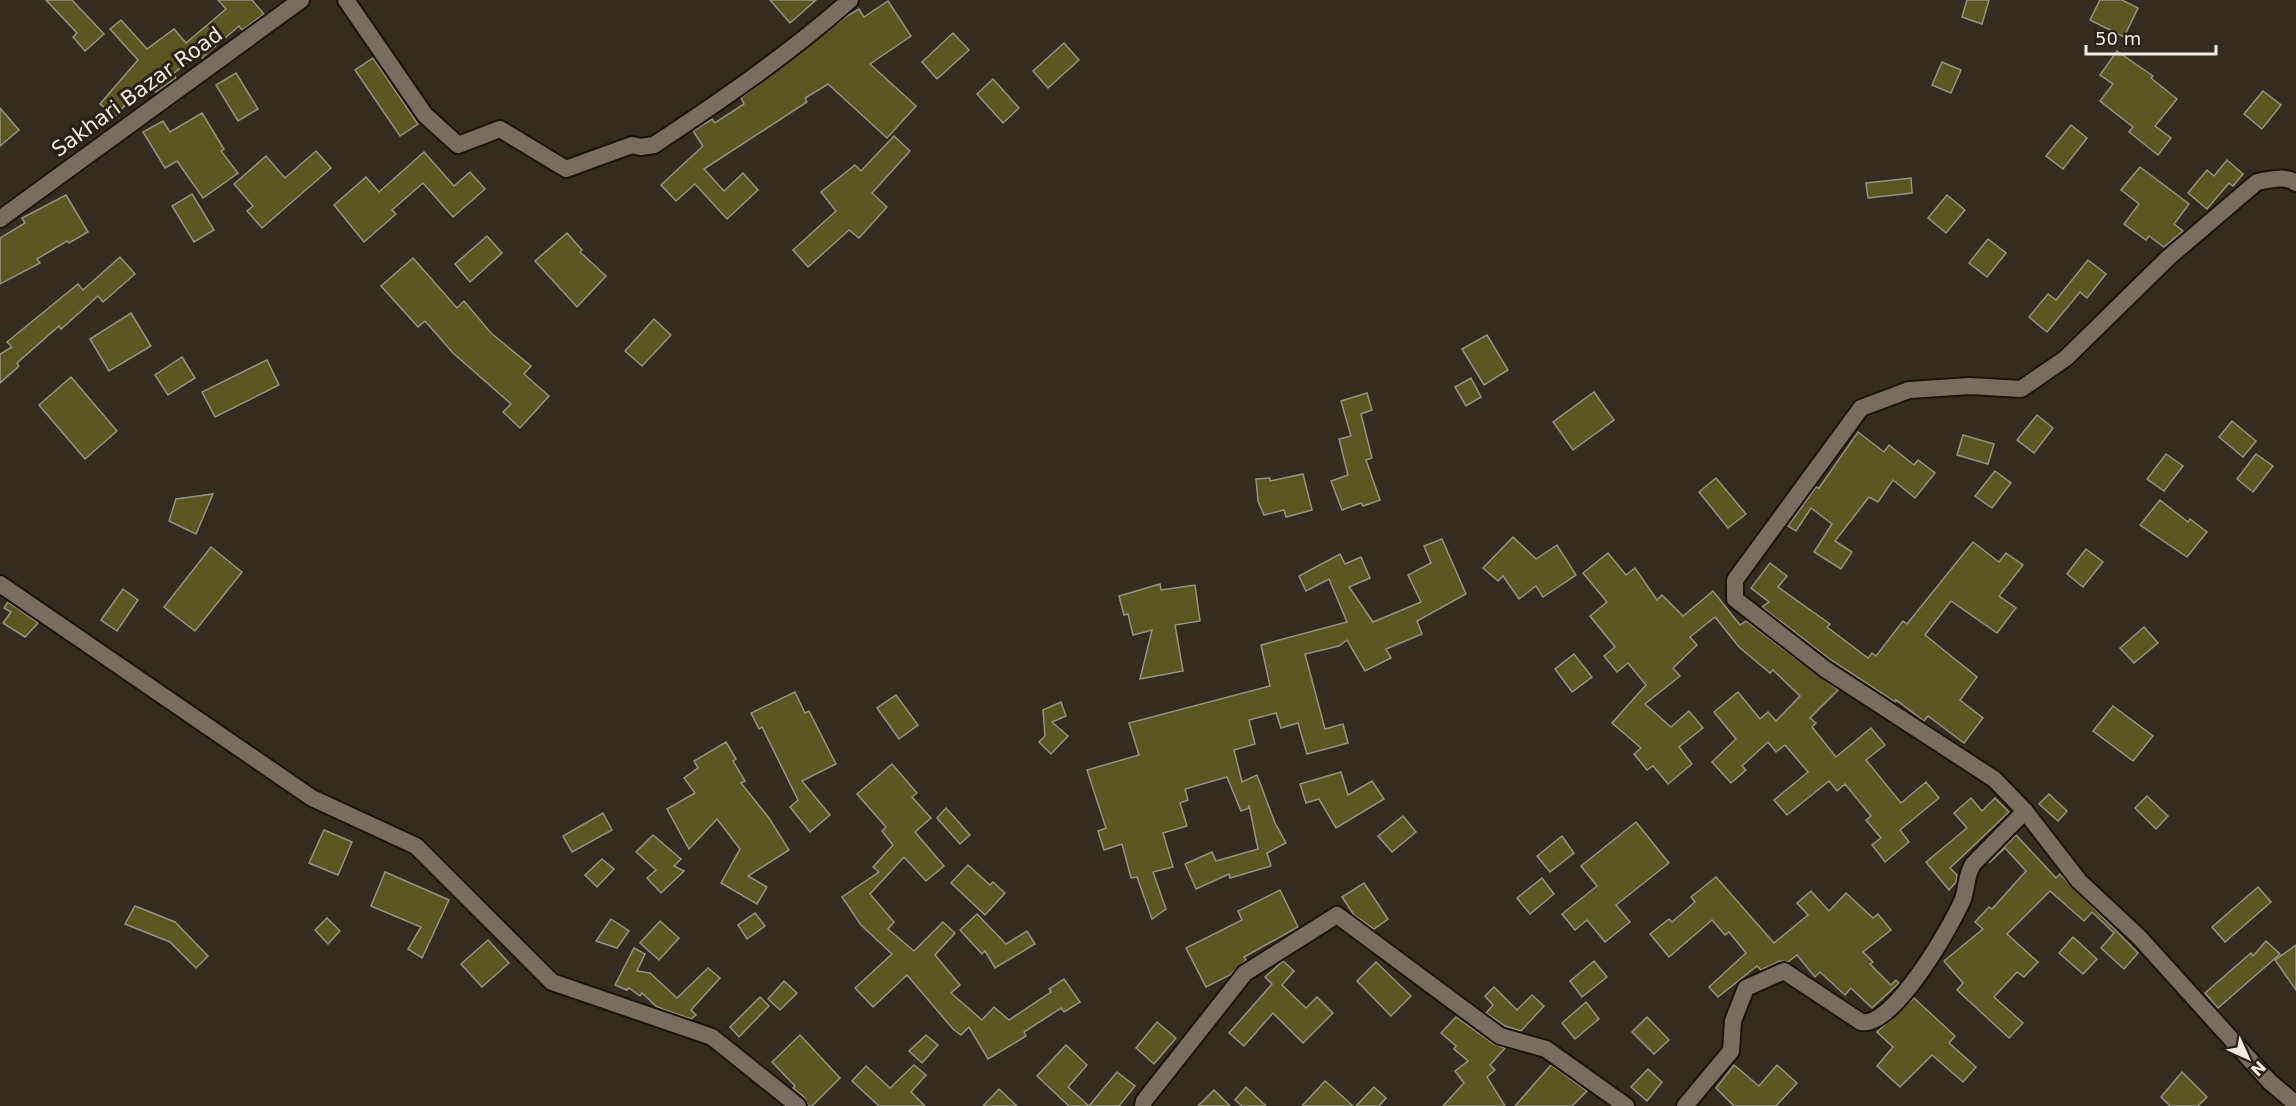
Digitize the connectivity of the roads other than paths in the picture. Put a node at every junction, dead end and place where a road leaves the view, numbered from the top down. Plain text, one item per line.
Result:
1 (301, 0) edge
2 (346, 0) edge
3 (850, 0) edge
4 (2296, 183) edge
5 (0, 219) edge
6 (0, 584) edge
7 (2025, 811) junction
8 (2296, 1104) edge
9 (798, 1106) edge
10 (1143, 1106) edge
11 (1626, 1106) edge
12 (1685, 1106) edge

1 - 5 street, Sakhari Bazar Road
2 - 3 street
4 - 7 street
6 - 9 street
7 - 8 street
7 - 12 street
10 - 11 street

